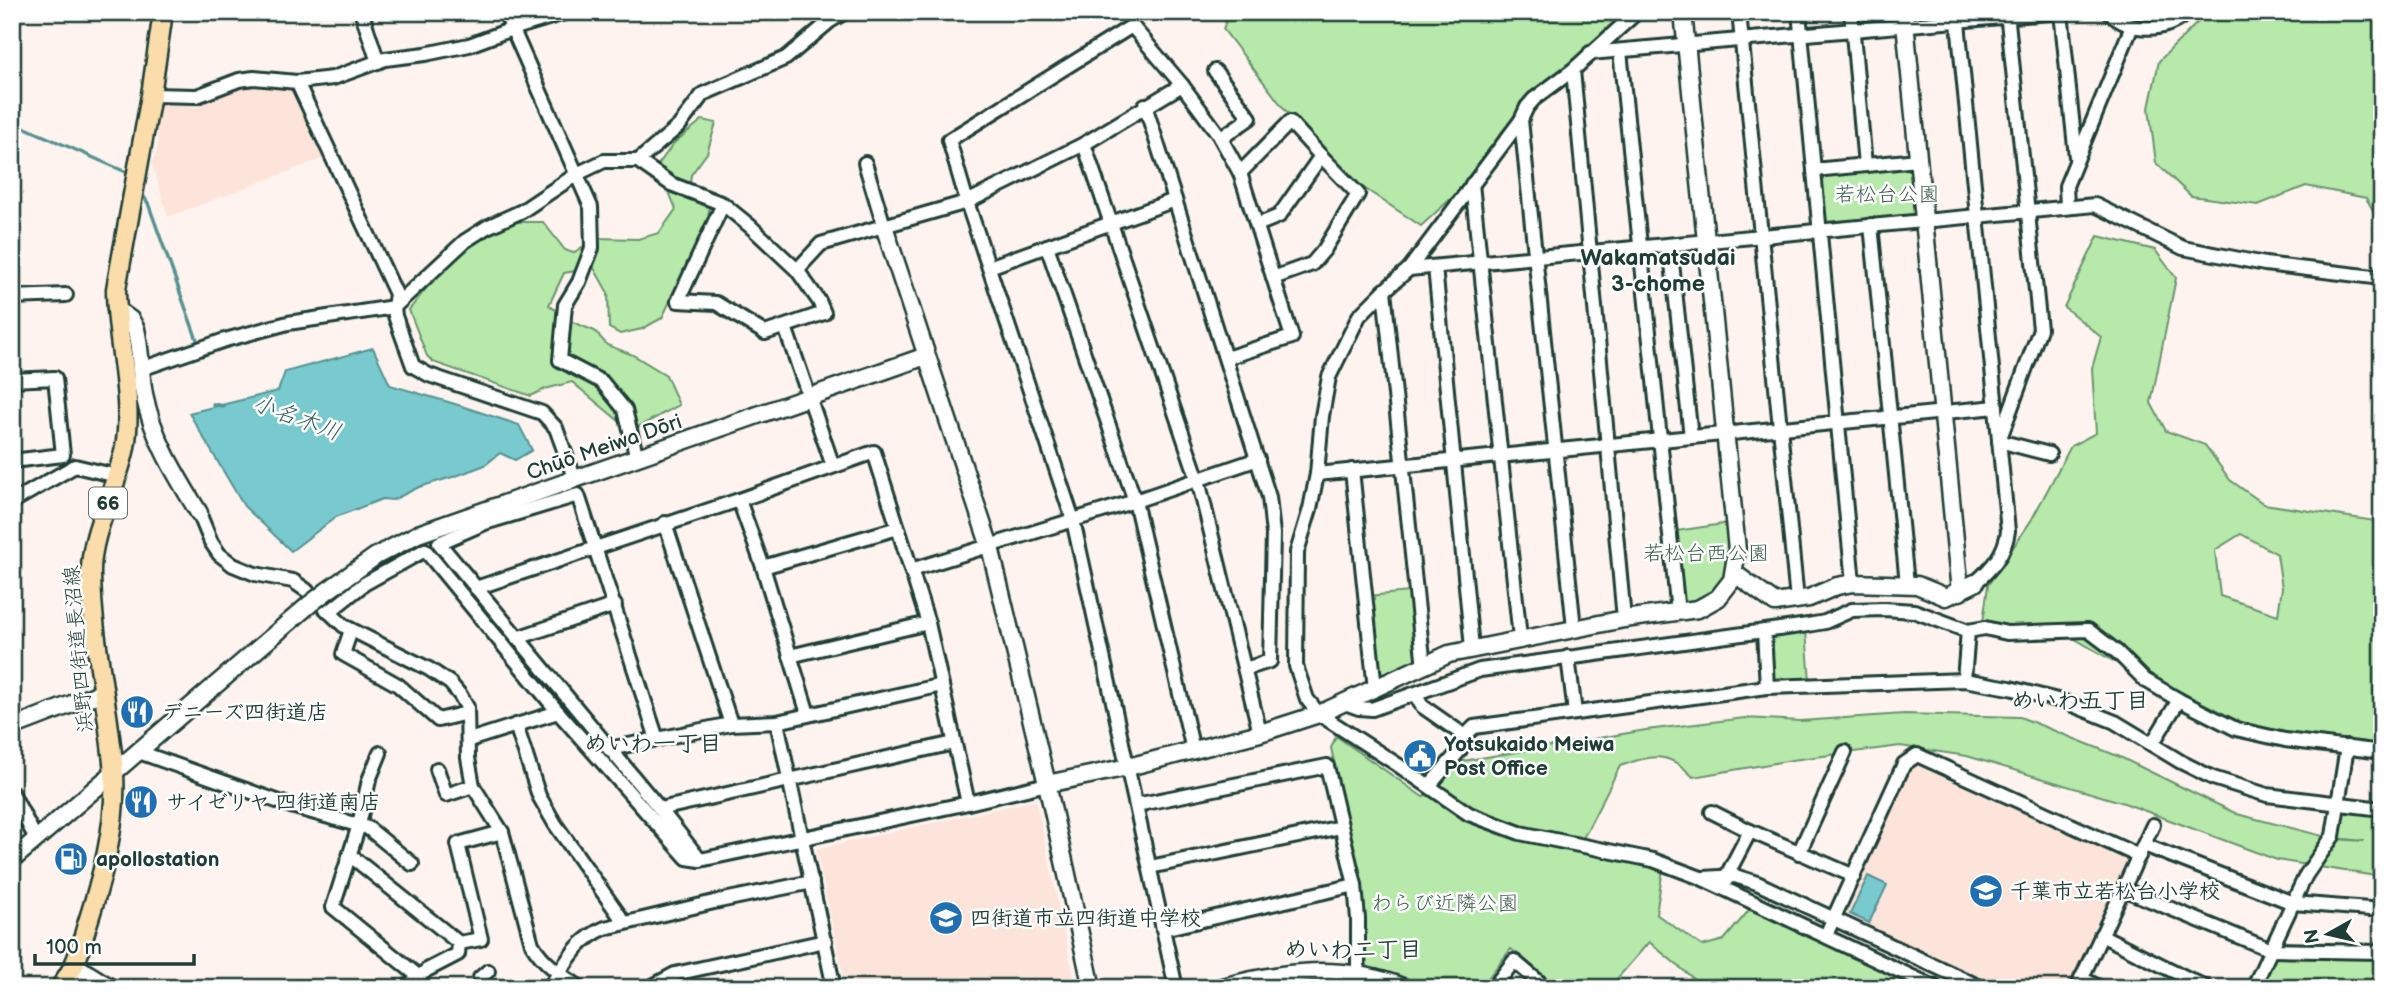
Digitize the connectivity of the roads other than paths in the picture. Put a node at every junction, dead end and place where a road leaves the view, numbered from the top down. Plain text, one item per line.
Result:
1 (163, 12) edge
2 (367, 12) edge
3 (505, 12) edge
4 (568, 12) edge
5 (845, 12) edge
6 (1637, 12) edge
7 (1683, 12) edge
8 (1739, 12) edge
9 (1799, 12) edge
10 (1851, 12) edge
11 (2061, 12) edge
12 (2109, 12) edge
13 (2187, 12) edge
14 (2008, 15) edge
15 (1958, 17) edge
16 (1904, 19) edge
17 (2132, 26) junction
18 (512, 29) junction
19 (1853, 30) junction
20 (1801, 35) junction
21 (1742, 40) junction
22 (1686, 45) junction
23 (1620, 51) junction
24 (1589, 53) junction
25 (378, 62) junction
26 (1573, 70) junction
27 (1215, 71) dead end
28 (297, 82) junction
29 (1181, 85) junction
30 (151, 95) junction
31 (1146, 105) junction
32 (1521, 120) junction
33 (1221, 138) junction
34 (1084, 144) junction
35 (1321, 156) junction
36 (1918, 160) junction
37 (638, 161) junction
38 (2076, 161) junction
39 (865, 163) dead end
40 (1865, 165) junction
41 (1814, 170) junction
42 (1240, 173) junction
43 (577, 174) junction
44 (1472, 184) junction
45 (1175, 200) junction
46 (967, 202) junction
47 (723, 204) junction
48 (2067, 207) junction
49 (2027, 210) junction
50 (1977, 215) junction
51 (1924, 220) junction
52 (1110, 223) junction
53 (1257, 225) junction
54 (1871, 225) junction
55 (884, 226) junction
56 (1820, 230) junction
57 (1761, 236) junction
58 (1706, 241) junction
59 (1670, 244) junction
60 (1047, 246) junction
61 (1640, 247) junction
62 (1590, 252) junction
63 (1535, 257) junction
64 (1481, 262) junction
65 (989, 267) junction
66 (1435, 267) junction
67 (1409, 269) junction
68 (797, 270) junction
69 (1273, 278) junction
70 (2382, 278) edge
71 (1384, 291) junction
72 (66, 295) dead end
73 (12, 297) edge
74 (394, 307) junction
75 (116, 309) junction
76 (785, 327) junction
77 (926, 356) junction
78 (1227, 358) junction
79 (141, 369) junction
80 (12, 380) edge
81 (809, 398) junction
82 (1996, 407) junction
83 (1942, 412) junction
84 (1890, 417) junction
85 (1838, 422) junction
86 (1780, 428) junction
87 (1726, 433) junction
88 (1691, 437) junction
89 (1660, 440) junction
90 (1999, 441) junction
91 (1608, 444) junction
92 (1555, 450) junction
93 (2049, 454) dead end
94 (1501, 455) junction
95 (637, 458) junction
96 (1258, 459) junction
97 (1454, 460) junction
98 (12, 461) edge
99 (1402, 465) junction
100 (833, 466) junction
101 (1352, 470) junction
102 (1317, 474) junction
103 (117, 476) junction
104 (575, 480) junction
105 (1198, 480) junction
106 (739, 500) junction
107 (1135, 501) junction
108 (12, 502) edge
109 (199, 513) joint
110 (1073, 520) junction
111 (665, 523) junction
112 (898, 528) junction
113 (596, 547) junction
114 (990, 547) junction
115 (763, 567) junction
116 (911, 570) junction
117 (1734, 573) junction
118 (1853, 583) junction
119 (1975, 583) joint
120 (1907, 584) junction
121 (476, 588) junction
122 (1960, 592) junction
123 (1797, 600) junction
124 (615, 605) junction
125 (329, 612) junction
126 (1678, 612) junction
127 (1624, 619) junction
128 (928, 623) junction
129 (1574, 628) junction
130 (351, 630) junction
131 (1764, 631) junction
132 (1968, 631) junction
133 (517, 638) junction
134 (1520, 638) junction
135 (1472, 648) junction
136 (790, 656) junction
137 (1568, 657) junction
138 (1424, 667) junction
139 (1245, 669) junction
140 (1964, 680) junction
141 (942, 685) junction
142 (1767, 687) junction
143 (1375, 689) junction
144 (103, 692) junction
145 (1415, 694) junction
146 (2179, 700) junction
147 (1345, 703) junction
148 (558, 712) junction
149 (467, 713) junction
150 (1575, 713) junction
151 (808, 714) junction
152 (1319, 715) junction
153 (777, 722) junction
154 (731, 724) junction
155 (516, 725) junction
156 (12, 727) edge
157 (1260, 733) junction
158 (1465, 736) junction
159 (657, 739) junction
160 (469, 740) junction
161 (954, 743) junction
162 (2152, 744) junction
163 (2347, 747) junction
164 (609, 749) junction
165 (1193, 750) junction
166 (139, 752) junction
167 (1845, 752) dead end
168 (2382, 752) edge
169 (380, 753) dead end
170 (1128, 767) junction
171 (437, 769) dead end
172 (114, 774) junction
173 (790, 780) junction
174 (1047, 784) junction
175 (473, 786) junction
176 (1429, 786) junction
177 (12, 793) edge
178 (968, 803) junction
179 (2340, 803) junction
180 (1136, 805) junction
181 (660, 809) junction
182 (2382, 809) edge
183 (1712, 812) dead end
184 (359, 825) junction
185 (2153, 825) dead end
186 (1341, 827) junction
187 (1750, 831) junction
188 (502, 832) junction
189 (804, 838) junction
190 (36, 839) junction
191 (2141, 850) junction
192 (1799, 853) junction
193 (351, 856) junction
194 (12, 860) edge
195 (700, 860) junction
196 (412, 864) dead end
197 (1150, 867) junction
198 (1854, 876) junction
199 (812, 882) junction
200 (1727, 883) junction
201 (1355, 885) junction
202 (2123, 889) junction
203 (2293, 903) junction
204 (2382, 910) edge
205 (1835, 919) junction
206 (624, 922) junction
207 (1163, 929) junction
208 (2102, 934) junction
209 (1826, 935) junction
210 (825, 941) junction
211 (459, 943) junction
212 (2271, 950) junction
213 (2382, 952) edge
214 (74, 965) junction
215 (488, 971) dead end
216 (559, 974) junction
217 (1358, 974) junction
218 (2382, 975) edge
219 (418, 976) junction
220 (1957, 983) edge
221 (2079, 983) edge
222 (482, 987) edge
223 (60, 988) edge
224 (111, 988) edge
225 (406, 988) edge
226 (549, 988) edge
227 (581, 988) edge
228 (649, 988) edge
229 (834, 988) edge
230 (1092, 988) edge
231 (1176, 988) edge
232 (1219, 988) edge
233 (1405, 988) edge
234 (1493, 988) edge
235 (1546, 988) edge
236 (1936, 988) edge
237 (1982, 988) edge
238 (2101, 988) edge
239 (2207, 988) edge
240 (2253, 988) edge
241 (2376, 988) edge

1 - 30 main road, 浜野四街道長沼線 / 66
2 - 25 street
3 - 18 street
4 - 18 street
5 - 37 street
6 - 24 street
7 - 22 street
8 - 21 street
9 - 20 street
10 - 19 street
11 - 14 street
11 - 38 street
12 - 17 street
13 - 17 street
14 - 15 street
14 - 49 street
15 - 16 street
15 - 50 street
16 - 19 street
16 - 36 street
17 - 38 street
18 - 25 street
18 - 43 street
19 - 20 street
19 - 40 street
20 - 21 street
20 - 41 street
21 - 22 street
21 - 57 street
22 - 23 street
22 - 58 street
23 - 24 street
23 - 61 street
24 - 26 street
25 - 28 street
26 - 32 street
26 - 62 street
27 - 33 street
28 - 30 street
28 - 74 street
29 - 31 street
29 - 33 street
29 - 46 street
30 - 75 main road, 浜野四街道長沼線 / 66
31 - 34 street
31 - 45 street
32 - 44 street
32 - 63 street
33 - 42 street
34 - 46 street
34 - 52 street
35 - 42 street
35 - 53 street
35 - 69 street
36 - 40 street
36 - 51 street
37 - 43 street
37 - 47 street
38 - 48 street
39 - 55 street
40 - 41 street
41 - 56 street
42 - 53 street
43 - 74 street
43 - 95 street
44 - 64 street
44 - 67 street
45 - 52 street
45 - 78 street
46 - 55 street
46 - 65 street
47 - 68 street
47 - 76 street
48 - 49 street
48 - 70 street
49 - 50 street
49 - 90 street
50 - 51 street
50 - 82 street
51 - 54 street
51 - 83 street
52 - 60 street
52 - 105 street
53 - 69 street
54 - 56 street
54 - 84 street
55 - 68 street
55 - 77 street
56 - 57 street
56 - 85 street
57 - 58 street
57 - 86 street
58 - 59 street
58 - 87 street
59 - 61 street
59 - 88 street
60 - 65 street
60 - 107 street
61 - 62 street
61 - 89 street
62 - 63 street
62 - 91 street
63 - 64 street
63 - 92 street
64 - 66 street
64 - 94 street
65 - 110 street
66 - 67 street
66 - 97 street
67 - 71 street
68 - 76 street
69 - 78 street
71 - 99 street
71 - 102 street
72 - 73 street
74 - 79 street
74 - 104 street
75 - 79 street
75 - 103 main road, 浜野四街道長沼線 / 66
76 - 81 street
77 - 81 street, Chūō Meiwa Dōri
77 - 114 street
78 - 96 street
79 - 109 street
80 - 98 street
81 - 95 street, Chūō Meiwa Dōri
81 - 100 street
82 - 83 street
82 - 90 street
83 - 84 street
83 - 122 street
84 - 85 street
84 - 120 street
85 - 86 street
85 - 118 street
86 - 87 street
86 - 123 street
87 - 88 street
87 - 117 street
88 - 89 street
89 - 91 street
89 - 126 street
90 - 93 street
90 - 119 street
91 - 92 street
91 - 127 street
92 - 94 street
92 - 129 street
94 - 97 street
94 - 134 street
95 - 104 street, Chūō Meiwa Dōri
96 - 105 street
96 - 139 street
97 - 99 street
97 - 135 street
99 - 101 street
99 - 138 street
100 - 106 street
100 - 112 street
101 - 102 street
101 - 143 street
102 - 152 street
103 - 108 street
103 - 144 main road, 浜野四街道長沼線 / 66
104 - 166 street, Chūō Meiwa Dōri, bridge
105 - 107 street
105 - 139 street
106 - 111 street
106 - 115 street
107 - 110 street
107 - 165 street
109 - 125 street
110 - 114 street
110 - 170 street
111 - 113 street
111 - 154 street
112 - 115 street
112 - 116 street
113 - 121 street
113 - 121 street
113 - 124 street
114 - 116 street
114 - 174 street
115 - 136 street
116 - 128 street
117 - 123 street
117 - 126 street
118 - 120 street
118 - 123 street
119 - 122 street
120 - 122 street
121 - 133 street
124 - 133 street
124 - 159 street
125 - 130 street
125 - 148 street
126 - 127 street
127 - 129 street
128 - 136 street
128 - 141 street
129 - 134 street
130 - 149 street
130 - 149 street
131 - 132 street
131 - 137 street
131 - 142 street
132 - 140 street
132 - 146 street
133 - 164 street
134 - 135 street
135 - 138 street
136 - 151 street
137 - 145 street
137 - 150 street
138 - 143 street
139 - 157 street
140 - 142 street
140 - 162 street
141 - 151 street
141 - 161 street
142 - 150 street
143 - 147 street
144 - 156 street
144 - 172 main road, 浜野四街道長沼線 / 66
145 - 147 street
145 - 158 street
146 - 162 street
146 - 163 street
147 - 152 street
148 - 155 street
148 - 195 street
149 - 160 street
150 - 158 street
151 - 153 street
152 - 157 street
152 - 176 street
153 - 154 street
153 - 173 street
154 - 159 street
155 - 160 street
155 - 206 street
157 - 165 street
158 - 176 street
159 - 164 street
160 - 175 street
161 - 173 street
161 - 178 street
162 - 179 street
163 - 168 street
163 - 179 street
164 - 181 street
165 - 170 street
166 - 172 street, Chūō Meiwa Dōri
166 - 184 street
167 - 192 street
169 - 184 street
170 - 174 street
170 - 180 street
171 - 175 street
172 - 190 street, Chūō Meiwa Dōri
172 - 214 main road, 浜野四街道長沼線 / 66
173 - 181 street
173 - 189 street
174 - 178 street
174 - 230 street
175 - 188 street
176 - 200 street
177 - 190 street
178 - 189 street
179 - 182 street
179 - 203 street
180 - 186 street
180 - 197 street
181 - 195 street
183 - 187 street
184 - 193 street
184 - 196 street
185 - 191 street
186 - 197 street
186 - 201 street
187 - 192 street
187 - 200 street
188 - 211 street
188 - 216 street
189 - 195 street
189 - 199 street
190 - 194 street, Chūō Meiwa Dōri
191 - 198 street
191 - 202 street
191 - 203 street
192 - 198 street
193 - 211 street
193 - 219 street
197 - 207 street
198 - 205 street
199 - 206 street
199 - 210 street
200 - 205 street
200 - 209 street
201 - 207 street
201 - 217 street
202 - 208 street
202 - 212 street
203 - 204 street
203 - 212 street
205 - 209 street
205 - 220 street
206 - 216 street
207 - 231 street
208 - 221 street
208 - 239 street
209 - 236 street
210 - 228 street
210 - 229 street
211 - 219 street
212 - 213 street
212 - 240 street
214 - 223 main road, 浜野四街道長沼線 / 66
214 - 224 street
215 - 222 street
216 - 226 street
216 - 227 street
217 - 232 street
217 - 233 street
218 - 241 street
219 - 225 street
220 - 237 street
221 - 238 street
234 - 235 street

